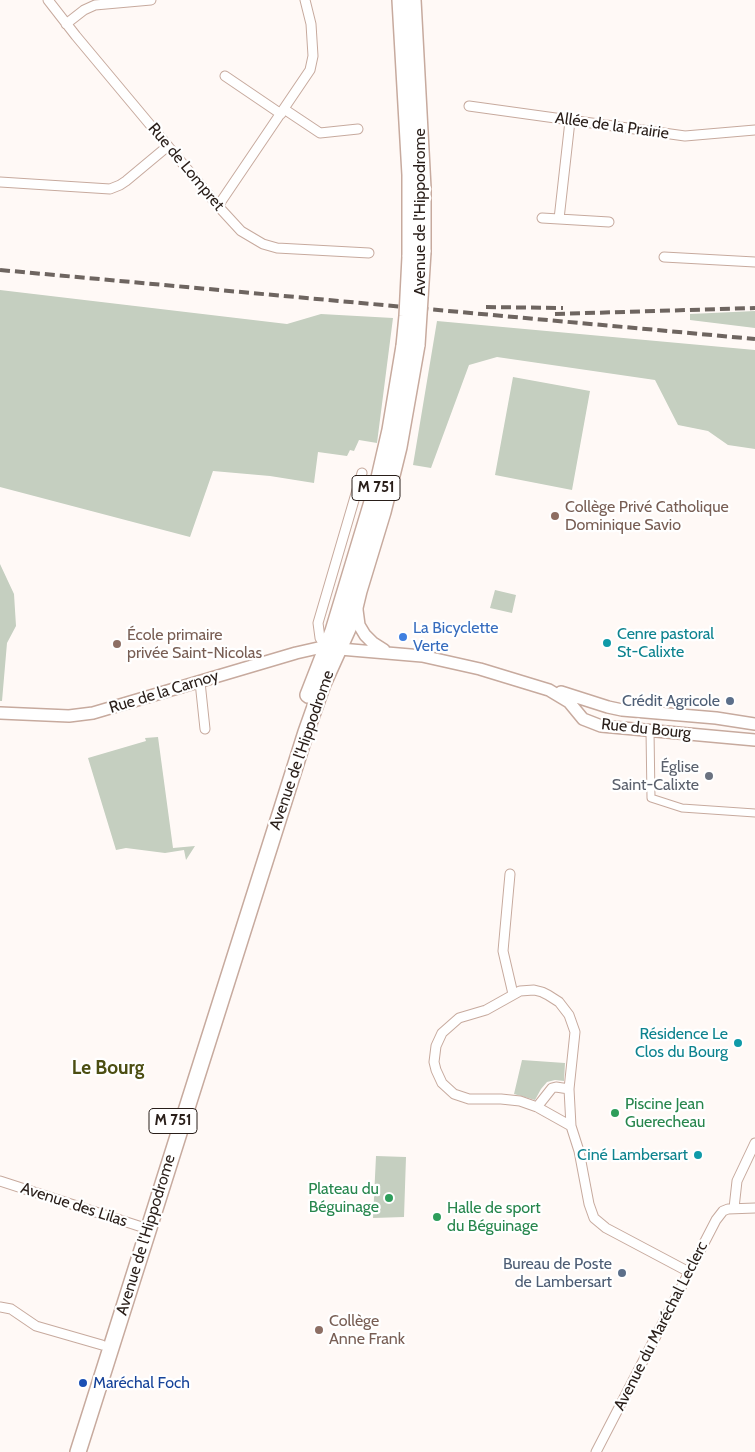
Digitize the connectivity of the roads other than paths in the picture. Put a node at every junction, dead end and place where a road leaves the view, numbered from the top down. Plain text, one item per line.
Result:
1 (48, 0) edge
2 (151, 0) edge
3 (306, 0) edge
4 (400, 0) edge
5 (413, 0) edge
6 (66, 24) junction
7 (225, 76) dead end
8 (469, 106) dead end
9 (283, 112) junction
10 (570, 121) junction
11 (358, 129) dead end
12 (755, 130) edge
13 (168, 146) junction
14 (0, 182) edge
15 (218, 206) junction
16 (542, 218) dead end
17 (559, 219) junction
18 (609, 222) dead end
19 (369, 254) dead end
20 (417, 255) junction
21 (664, 257) dead end
22 (755, 262) edge
23 (410, 346) junction
24 (362, 473) dead end
25 (357, 600) junction
26 (333, 648) junction
27 (391, 652) junction
28 (200, 682) junction
29 (549, 690) junction
30 (0, 713) edge
31 (755, 724) edge
32 (205, 729) dead end
33 (650, 731) junction
34 (755, 740) edge
35 (755, 813) edge
36 (510, 874) dead end
37 (514, 994) junction
38 (569, 1089) junction
39 (537, 1107) junction
40 (571, 1126) junction
41 (755, 1143) edge
42 (0, 1181) edge
43 (734, 1208) junction
44 (755, 1208) edge
45 (143, 1227) junction
46 (689, 1272) junction
47 (0, 1307) edge
48 (102, 1345) junction
49 (68, 1452) edge
50 (78, 1452) edge
51 (596, 1452) edge

1 - 6 street, Rue de Lompret
2 - 6 street
3 - 9 street
4 - 20 main road, Avenue de l'Hippodrome / M 751
5 - 20 main road, Avenue de l'Hippodrome / M 751
6 - 13 street, Rue de Lompret
7 - 9 street
8 - 10 street, Allée de la Prairie
9 - 11 street
9 - 15 street
10 - 12 street, Allée de la Prairie
10 - 17 street
13 - 14 street
13 - 15 street, Rue de Lompret
15 - 19 street, Rue de Lompret
16 - 17 street
17 - 18 street
20 - 23 main road, Avenue de l'Hippodrome / M 751, bridge
21 - 22 street
23 - 25 main road, Avenue de l'Hippodrome / M 751
23 - 26 main road, Avenue de l'Hippodrome / M 751
24 - 26 street
25 - 26 main road, Avenue de l'Hippodrome / M 751
25 - 27 street, Rue du Bourg
26 - 27 street, Rue du Bourg
26 - 28 street, Rue de la Carnoy
26 - 45 main road, Avenue de l'Hippodrome / M 751
27 - 29 street, Rue du Bourg
28 - 30 street, Rue de la Carnoy
28 - 32 street
29 - 31 street, Rue du Bourg
29 - 33 street, Rue du Bourg
33 - 34 street, Rue du Bourg
33 - 35 street
36 - 37 street
37 - 38 street
37 - 39 street
38 - 39 street
38 - 40 street
39 - 40 street
40 - 46 street
41 - 43 street
42 - 45 street, Avenue des Lilas
43 - 44 street
43 - 46 street, Avenue du Maréchal Leclerc
45 - 48 main road, Avenue de l'Hippodrome / M 751
45 - 50 main road, Avenue de l'Hippodrome / M 751
46 - 51 street, Avenue du Maréchal Leclerc
47 - 48 street
48 - 49 main road, Avenue de l'Hippodrome / M 751

